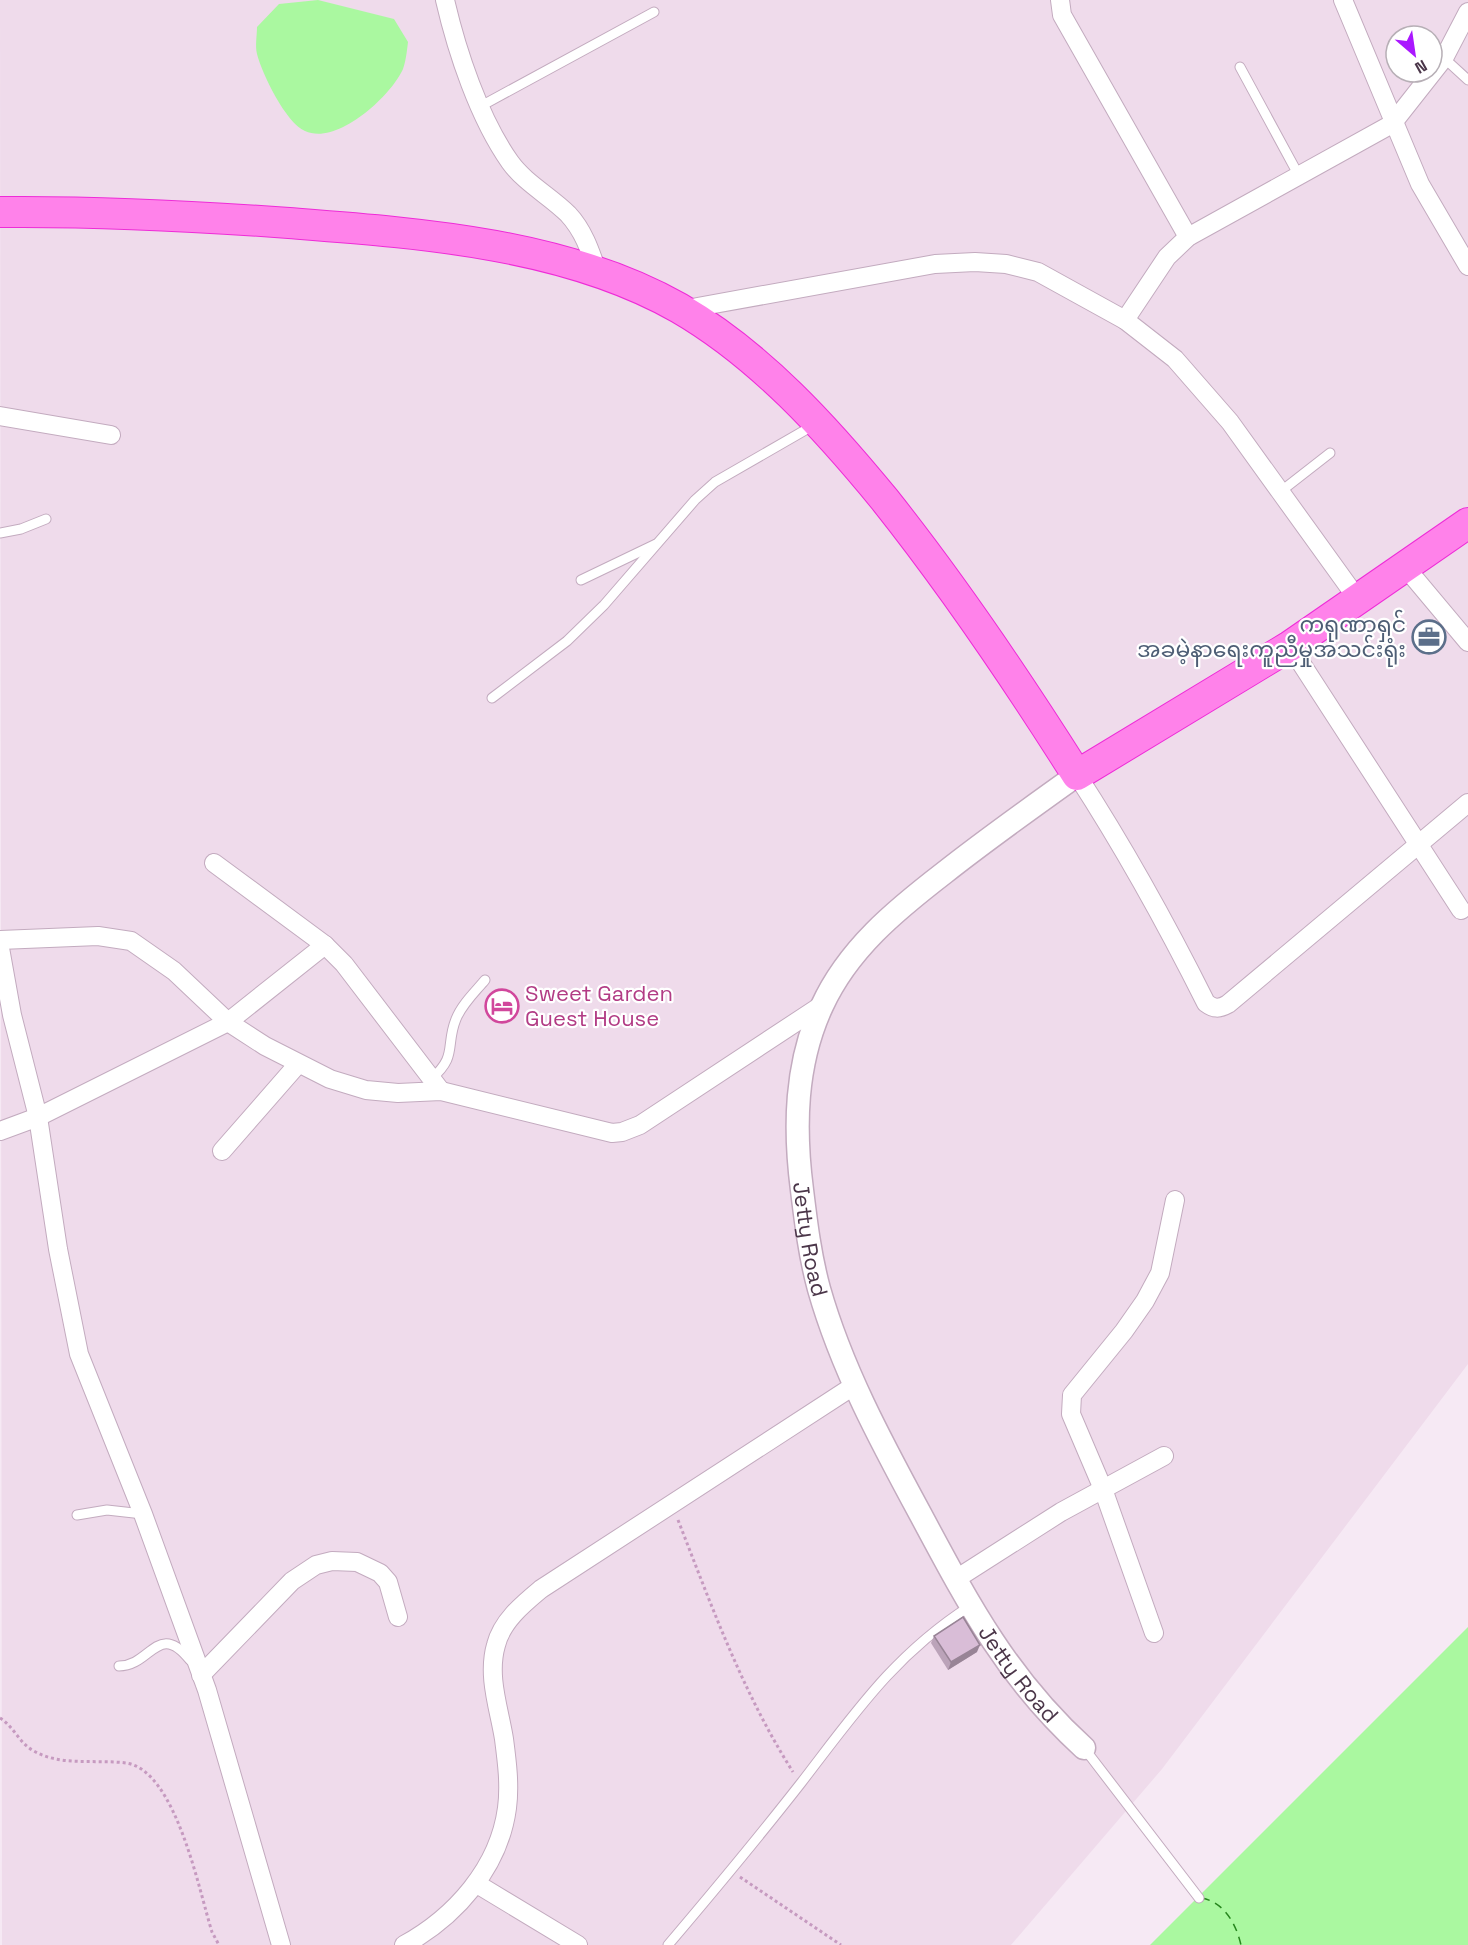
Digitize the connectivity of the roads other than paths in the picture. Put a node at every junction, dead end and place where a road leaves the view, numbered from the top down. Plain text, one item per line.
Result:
1 (445, 0) edge
2 (1060, 0) edge
3 (1343, 0) edge
4 (654, 12) dead end
5 (1468, 12) edge
6 (1444, 58) joint
7 (1240, 67) dead end
8 (1468, 80) edge
9 (1424, 84) edge
10 (481, 106) junction
11 (1392, 124) junction
12 (1298, 174) junction
13 (0, 212) edge
14 (1188, 237) junction
15 (1468, 266) edge
16 (597, 271) junction
17 (681, 310) junction
18 (1125, 320) junction
19 (0, 416) edge
20 (819, 423) junction
21 (111, 435) dead end
22 (1330, 453) dead end
23 (1280, 492) junction
24 (46, 519) dead end
25 (1468, 522) edge
26 (0, 533) edge
27 (660, 542) junction
28 (1406, 568) junction
29 (581, 580) dead end
30 (1359, 601) junction
31 (1468, 642) edge
32 (1290, 646) junction
33 (492, 698) dead end
34 (1077, 775) junction
35 (1468, 803) edge
36 (1420, 846) junction
37 (214, 863) dead end
38 (1461, 910) dead end
39 (0, 940) edge
40 (325, 945) junction
41 (0, 948) edge
42 (485, 980) dead end
43 (822, 1005) junction
44 (228, 1022) junction
45 (298, 1064) junction
46 (436, 1085) junction
47 (38, 1117) junction
48 (0, 1131) edge
49 (222, 1151) dead end
50 (1175, 1200) dead end
51 (855, 1385) junction
52 (1164, 1456) dead end
53 (1103, 1489) junction
54 (143, 1514) junction
55 (77, 1515) dead end
56 (956, 1579) junction
57 (970, 1606) junction
58 (398, 1617) dead end
59 (1154, 1633) dead end
60 (119, 1666) dead end
61 (201, 1675) junction
62 (1084, 1748) joint
63 (477, 1884) junction
64 (1199, 1898) dead end
65 (281, 1945) edge
66 (404, 1945) edge
67 (578, 1945) edge
68 (668, 1945) edge

1 - 10 street
2 - 14 street
3 - 11 street
4 - 10 lane
5 - 6 street
6 - 8 lane
7 - 12 lane
9 - 11 street
10 - 16 street
11 - 12 street
11 - 15 street
12 - 14 street
13 - 16 highway
14 - 18 street
16 - 17 highway
17 - 18 street
17 - 20 highway
18 - 23 street
19 - 21 street
20 - 27 lane
20 - 34 highway
22 - 23 lane
23 - 30 street
24 - 26 lane
25 - 28 highway
27 - 29 lane
27 - 33 lane
28 - 30 highway
28 - 31 street
30 - 32 highway
32 - 34 highway
32 - 36 street
34 - 36 street
34 - 43 street, Jetty Road
35 - 36 street
36 - 38 street
37 - 40 street
39 - 44 street
40 - 44 street
40 - 46 street
41 - 47 street
42 - 46 lane
43 - 46 street
43 - 51 street, Jetty Road
44 - 45 street
44 - 47 street
45 - 46 street
45 - 49 street
47 - 48 street
47 - 54 street
50 - 53 street
51 - 56 street, Jetty Road
51 - 63 street
52 - 53 street
53 - 56 street
53 - 59 street
54 - 55 lane
54 - 61 street
56 - 57 street, Jetty Road
57 - 62 street, Jetty Road
57 - 68 lane
58 - 61 street
60 - 61 lane
61 - 65 street
62 - 64 lane
63 - 66 street
63 - 67 street

